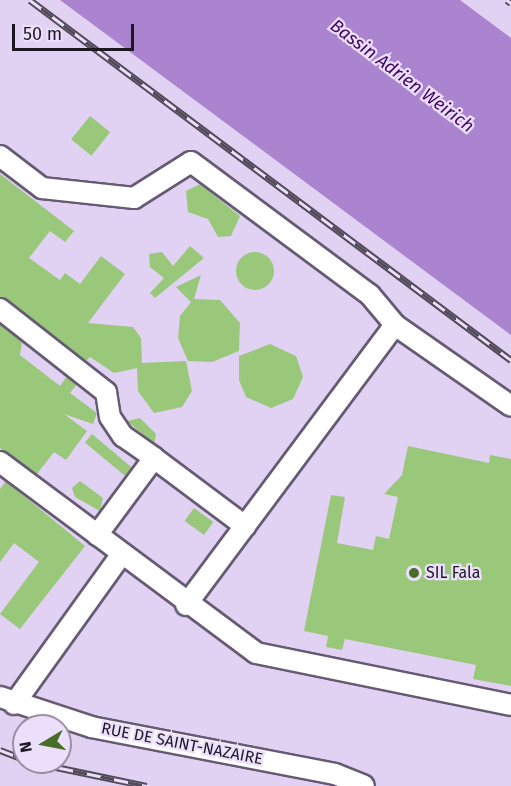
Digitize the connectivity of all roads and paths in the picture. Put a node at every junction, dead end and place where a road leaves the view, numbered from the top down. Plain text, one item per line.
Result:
1 (0, 156) edge
2 (0, 309) edge
3 (395, 325) junction
4 (511, 406) edge
5 (154, 458) junction
6 (0, 462) edge
7 (245, 526) junction
8 (97, 535) junction
9 (120, 555) junction
10 (186, 605) junction
11 (7, 701) edge
12 (511, 705) edge
13 (364, 786) edge

1 - 3 street
2 - 5 street
3 - 4 street
3 - 7 street
5 - 7 street
5 - 8 street
6 - 8 street
7 - 10 street
8 - 9 street
9 - 10 street
9 - 11 street
10 - 12 street
11 - 13 street, RUE DE SAINT-NAZAIRE

